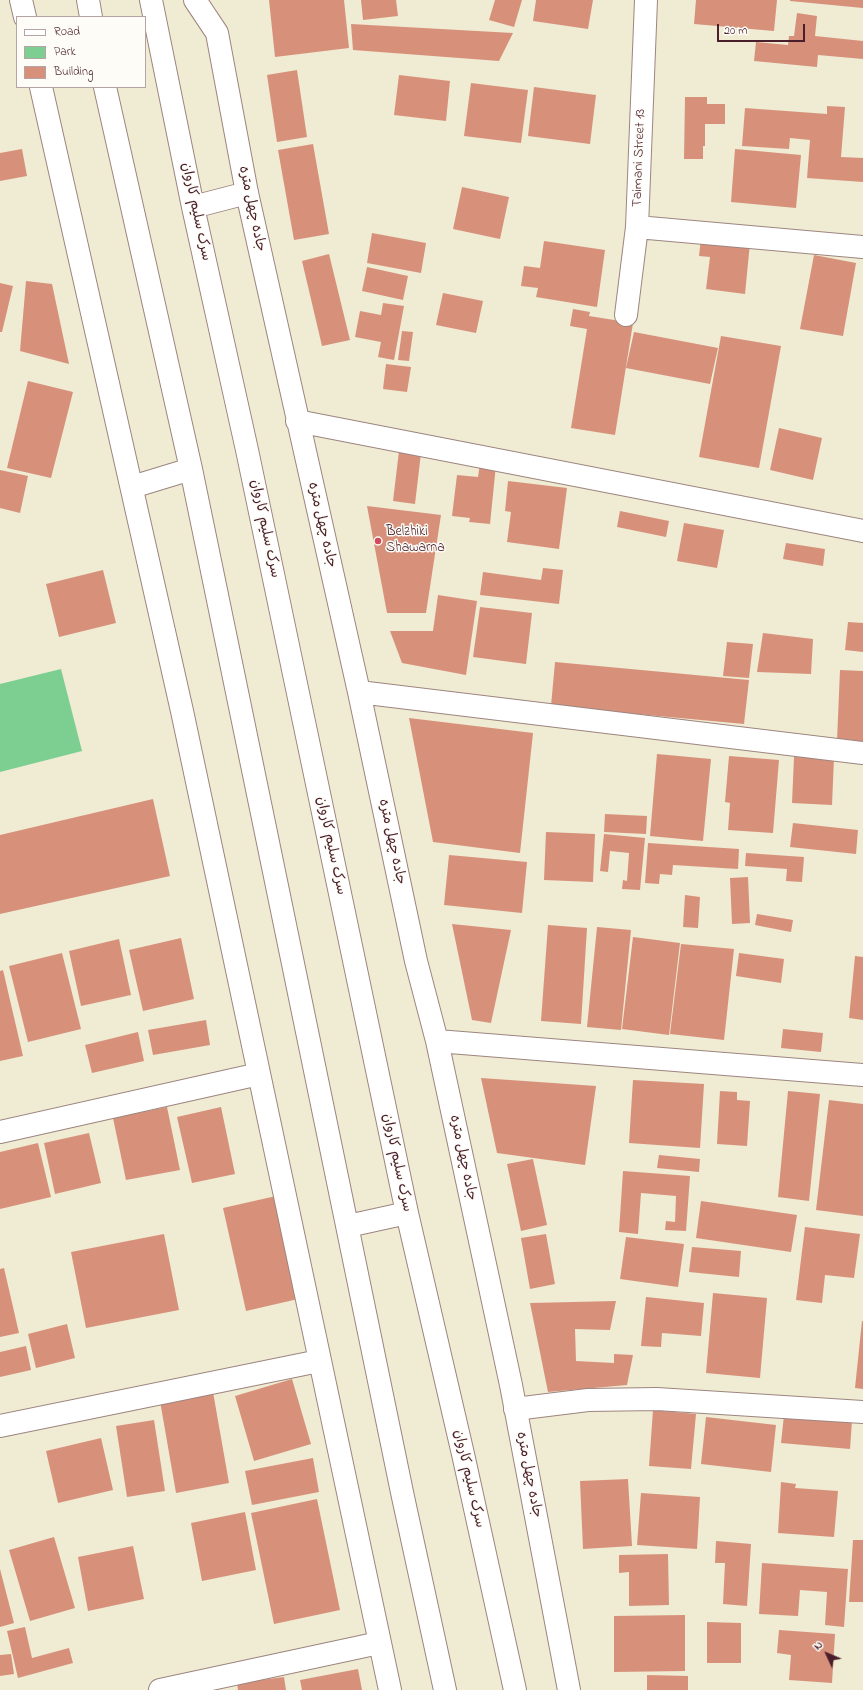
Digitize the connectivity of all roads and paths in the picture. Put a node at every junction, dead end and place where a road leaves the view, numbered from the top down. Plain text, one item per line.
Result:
1 (21, 0) edge
2 (88, 0) edge
3 (151, 0) edge
4 (195, 0) edge
5 (646, 0) edge
6 (25, 16) edge
7 (91, 16) edge
8 (42, 88) edge
9 (105, 88) edge
10 (247, 193) junction
11 (193, 207) junction
12 (637, 227) junction
13 (863, 247) edge
14 (626, 315) dead end
15 (297, 421) junction
16 (191, 469) junction
17 (132, 487) junction
18 (863, 531) edge
19 (359, 692) junction
20 (863, 753) edge
21 (437, 1042) junction
22 (259, 1074) junction
23 (863, 1075) edge
24 (0, 1132) edge
25 (407, 1213) junction
26 (348, 1226) junction
27 (319, 1360) junction
28 (515, 1409) junction
29 (863, 1412) edge
30 (0, 1426) edge
31 (379, 1643) junction
32 (160, 1690) edge
33 (390, 1690) edge
34 (445, 1690) edge
35 (515, 1690) edge
36 (569, 1690) edge

1 - 6 street
2 - 7 street
3 - 11 street, سرک سلیم کاروان
4 - 10 street, جاده چهل متره
5 - 12 street, Taimani Street 13
8 - 17 street
9 - 16 street
10 - 11 street
10 - 15 street, جاده چهل متره
11 - 25 street, سرک سلیم کاروان
12 - 13 street
12 - 14 street, Taimani Street 13
15 - 18 street
15 - 19 street, جاده چهل متره
16 - 17 street
16 - 26 street
17 - 22 street
19 - 20 street
19 - 21 street, جاده چهل متره
21 - 23 street
21 - 28 street, جاده چهل متره
22 - 24 street
22 - 27 street
25 - 26 street
25 - 35 street, سرک سلیم کاروان
26 - 34 street
27 - 30 street
27 - 31 street
28 - 29 street
28 - 36 street, جاده چهل متره
31 - 32 street
31 - 33 street

